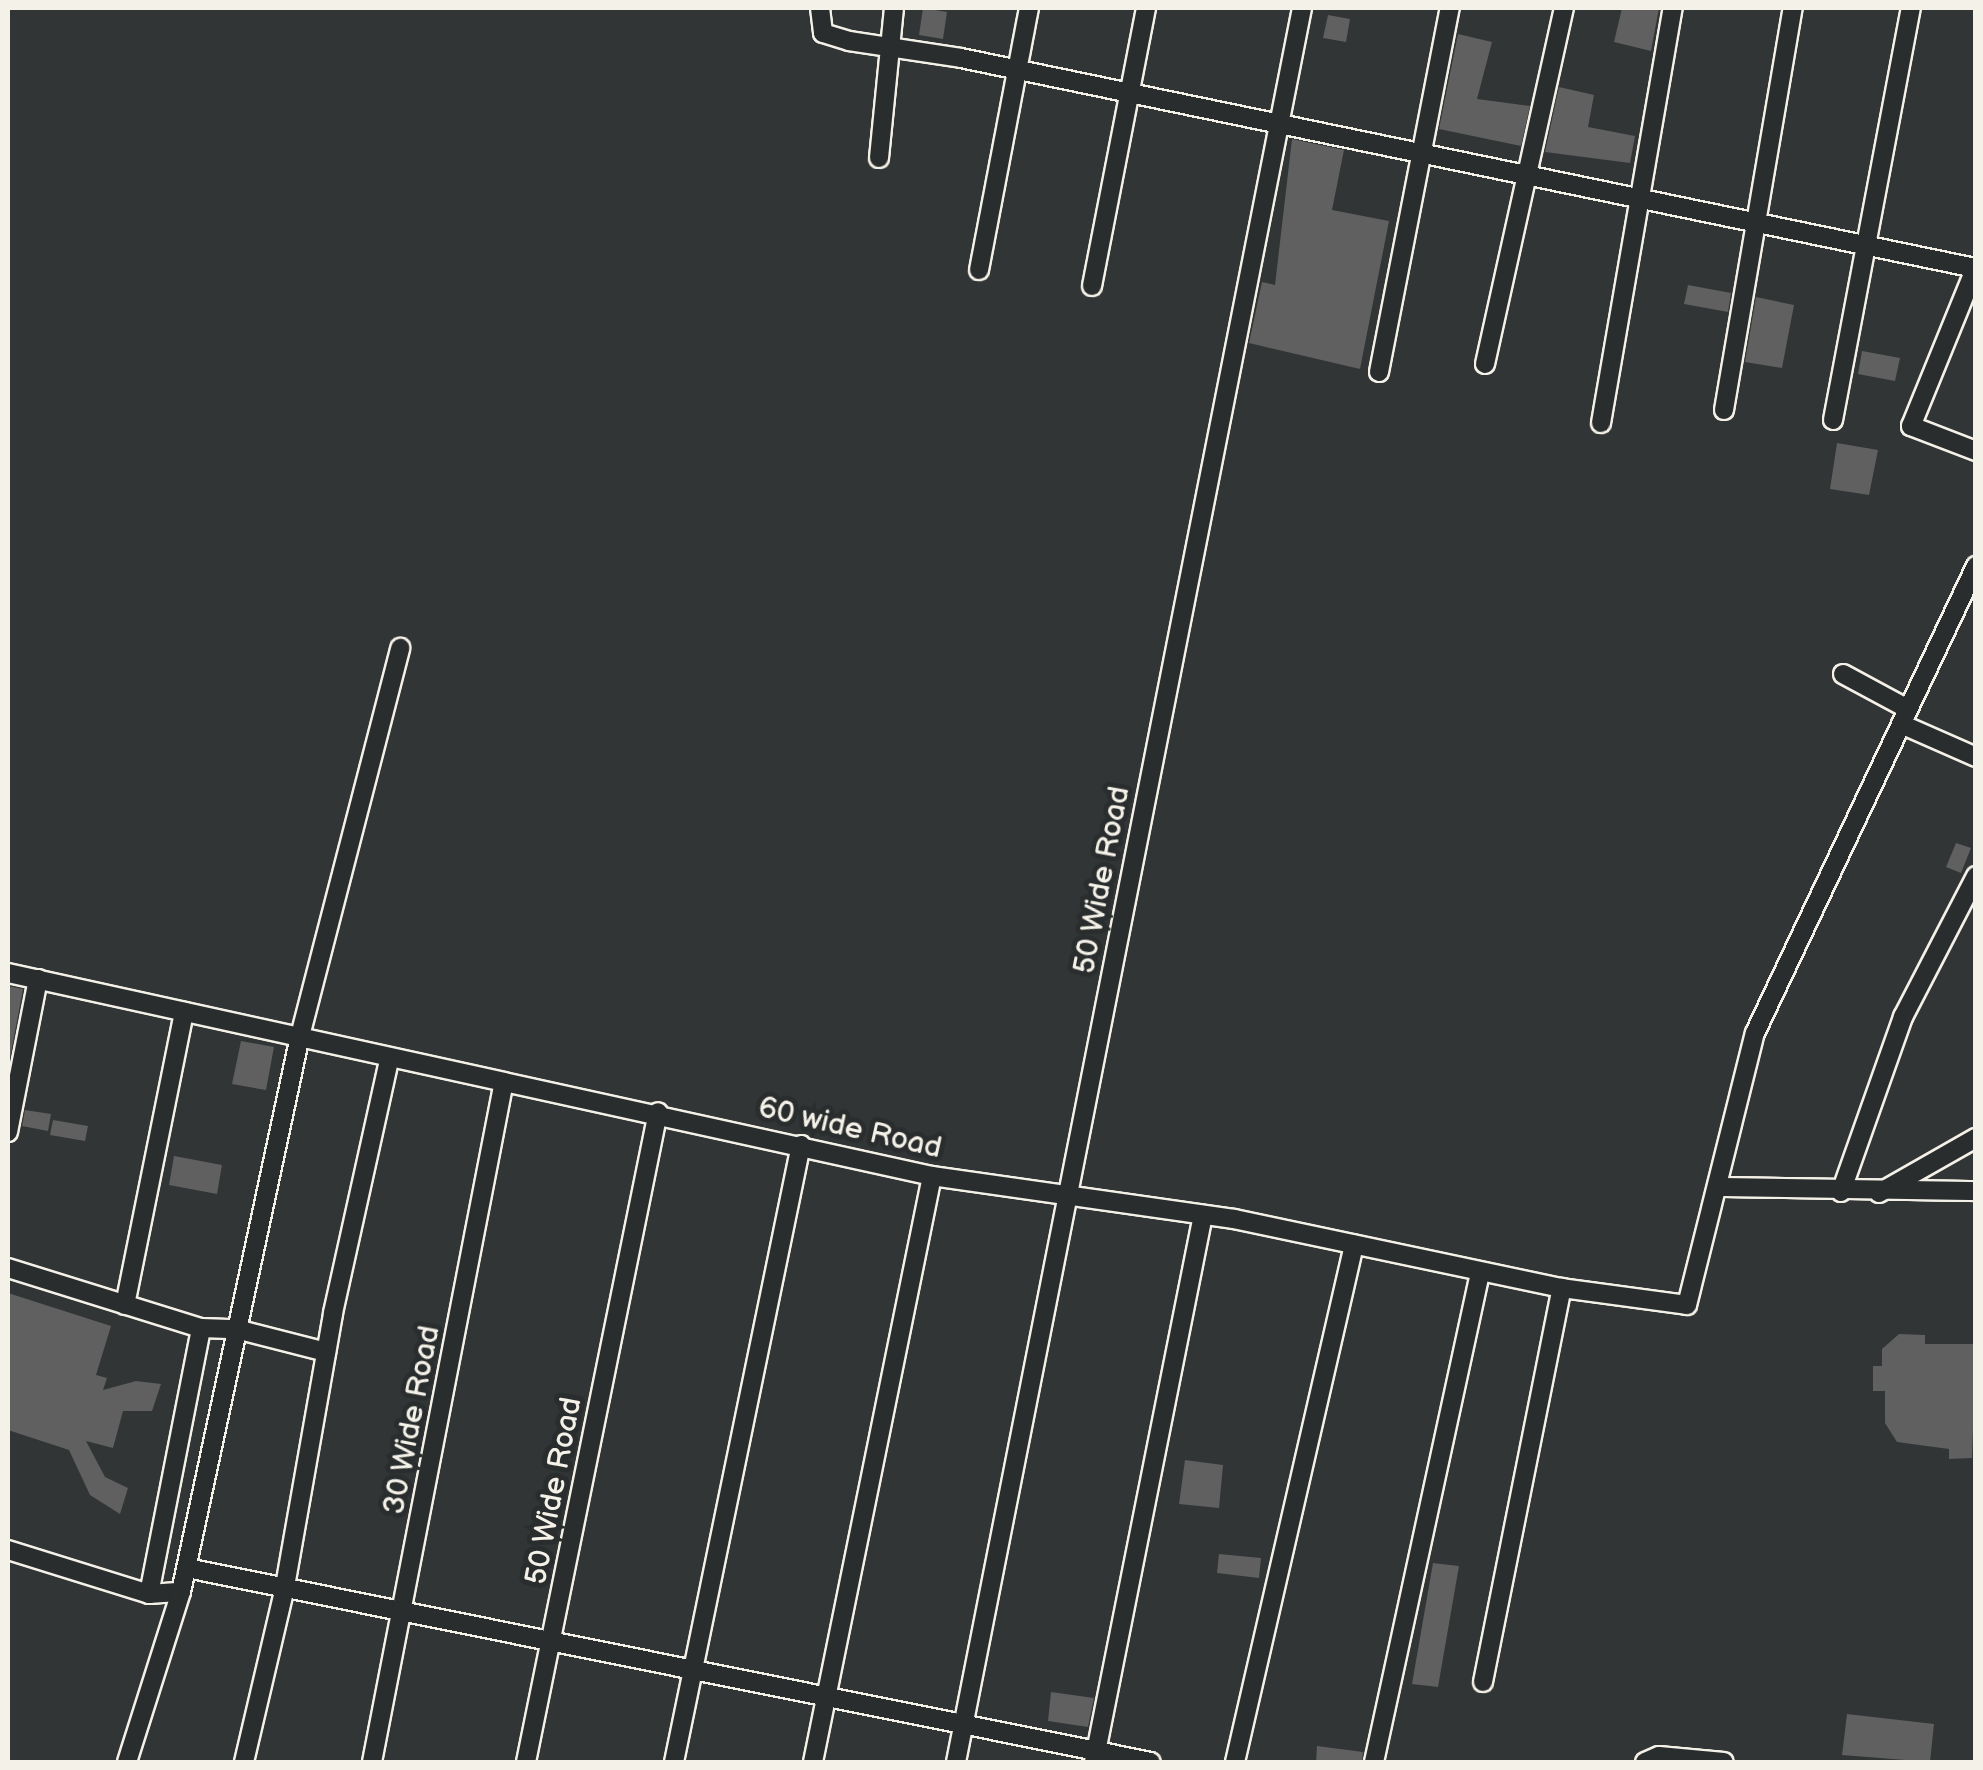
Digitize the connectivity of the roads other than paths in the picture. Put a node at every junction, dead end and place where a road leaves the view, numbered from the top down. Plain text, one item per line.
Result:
1 (820, 8) edge
2 (894, 8) edge
3 (1028, 8) edge
4 (1146, 8) edge
5 (1302, 8) edge
6 (1450, 8) edge
7 (1564, 8) edge
8 (1673, 8) edge
9 (1793, 8) edge
10 (1910, 8) edge
11 (895, 48) junction
12 (1016, 69) junction
13 (1129, 92) junction
14 (1279, 123) junction
15 (1421, 156) junction
16 (879, 158) dead end
17 (1529, 178) junction
18 (1643, 200) junction
19 (1754, 222) junction
20 (1864, 243) junction
21 (1975, 267) edge
22 (979, 270) dead end
23 (1092, 286) dead end
24 (1485, 364) dead end
25 (1380, 372) dead end
26 (1724, 410) dead end
27 (1832, 420) dead end
28 (1602, 423) dead end
29 (1976, 451) edge
30 (1976, 566) edge
31 (400, 648) dead end
32 (1842, 674) dead end
33 (1905, 716) junction
34 (1976, 757) edge
35 (1976, 876) edge
36 (8, 972) edge
37 (38, 980) junction
38 (184, 1012) junction
39 (300, 1036) junction
40 (389, 1061) junction
41 (503, 1086) junction
42 (658, 1112) junction
43 (8, 1132) edge
44 (1976, 1138) edge
45 (801, 1145) junction
46 (932, 1176) junction
47 (1716, 1187) junction
48 (1976, 1191) edge
49 (1841, 1192) junction
50 (1879, 1193) junction
51 (1068, 1196) junction
52 (1203, 1215) junction
53 (1354, 1245) junction
54 (8, 1268) edge
55 (1480, 1272) junction
56 (1562, 1288) junction
57 (124, 1305) junction
58 (201, 1328) junction
59 (236, 1329) junction
60 (326, 1352) junction
61 (8, 1550) edge
62 (186, 1568) junction
63 (181, 1592) junction
64 (284, 1592) junction
65 (149, 1594) junction
66 (404, 1613) junction
67 (552, 1643) junction
68 (693, 1670) junction
69 (1484, 1682) dead end
70 (826, 1696) junction
71 (964, 1721) junction
72 (1095, 1756) edge
73 (127, 1762) edge
74 (244, 1762) edge
75 (372, 1762) edge
76 (526, 1762) edge
77 (674, 1762) edge
78 (813, 1762) edge
79 (956, 1762) edge
80 (1152, 1762) edge
81 (1236, 1762) edge
82 (1374, 1762) edge
83 (1645, 1762) edge
84 (1724, 1762) edge

1 - 11 street
2 - 11 street
3 - 12 street
4 - 13 street
5 - 14 street, 50 Wide Road
6 - 15 street
7 - 17 street
8 - 18 street
9 - 19 street
10 - 20 street
11 - 12 street
11 - 16 street
12 - 13 street
12 - 22 street
13 - 14 street
13 - 23 street
14 - 15 street
14 - 51 street, 50 Wide Road
15 - 17 street
15 - 25 street
17 - 18 street
17 - 24 street
18 - 19 street
18 - 28 street
19 - 20 street
19 - 26 street
20 - 21 street
20 - 27 street
21 - 29 street
30 - 33 street
31 - 39 street
32 - 33 street
33 - 34 street
33 - 47 street
35 - 49 street
36 - 37 street, 60 wide Road
37 - 38 street, 60 wide Road
37 - 43 street
38 - 39 street, 60 wide Road
38 - 57 street
39 - 40 street, 60 wide Road
39 - 59 street
40 - 41 street, 60 wide Road
40 - 60 street
41 - 42 street, 60 wide Road
41 - 66 street, 30 Wide Road
42 - 45 street, 60 wide Road
42 - 67 street, 50 Wide Road
44 - 50 street
45 - 46 street, 60 wide Road
45 - 68 street
46 - 51 street, 60 wide Road
46 - 70 street
47 - 49 street
47 - 56 street, 60 wide Road
48 - 50 street
49 - 50 street
51 - 52 street, 60 wide Road
51 - 71 street, 50 Wide Road
52 - 53 street, 60 wide Road
52 - 72 street
53 - 55 street, 60 wide Road
53 - 81 street
54 - 57 street
55 - 56 street, 60 wide Road
55 - 82 street
56 - 69 street
57 - 58 street
58 - 59 street
58 - 65 street
59 - 60 street
59 - 62 street
60 - 64 street
61 - 65 street
62 - 63 street
62 - 64 street
63 - 65 street
63 - 73 street
64 - 66 street
64 - 74 street
66 - 67 street
66 - 75 street, 30 Wide Road
67 - 68 street
67 - 76 street, 50 Wide Road
68 - 70 street
68 - 77 street
70 - 71 street
70 - 78 street
71 - 72 street
71 - 79 street, 50 Wide Road
72 - 80 street
83 - 84 street

